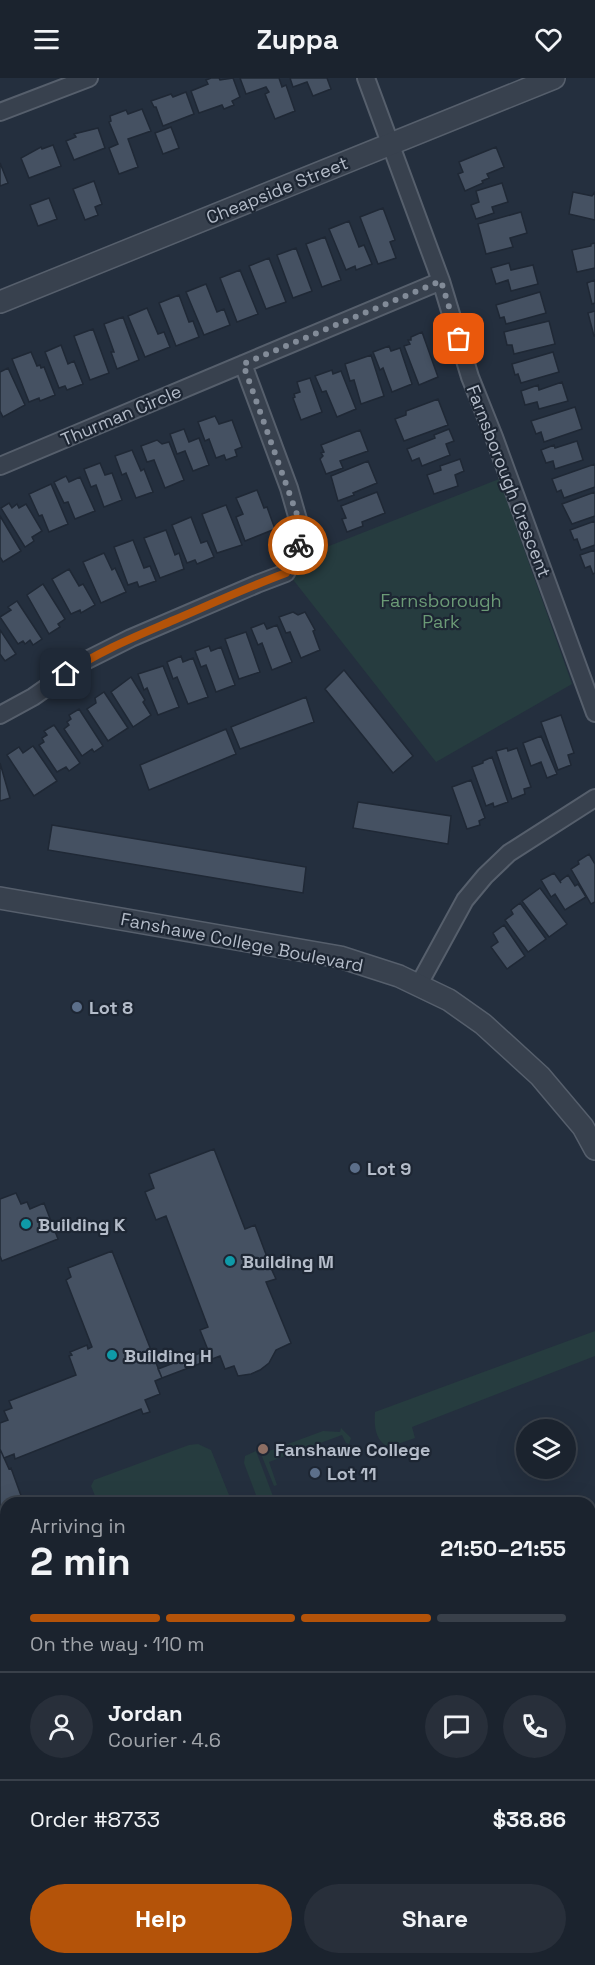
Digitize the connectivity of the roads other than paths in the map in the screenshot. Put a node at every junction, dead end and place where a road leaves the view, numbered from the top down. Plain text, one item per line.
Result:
1 (89, 78) edge
2 (366, 78) edge
3 (554, 78) edge
4 (0, 112) edge
5 (389, 144) junction
6 (441, 281) junction
7 (0, 302) edge
8 (243, 364) junction
9 (0, 466) edge
10 (595, 713) edge
11 (0, 715) edge
12 (595, 798) edge
13 (0, 898) edge
14 (418, 986) junction
15 (595, 1149) edge

1 - 4 street
2 - 5 street, Farnsborough Crescent
3 - 5 street, Cheapside Street
5 - 6 street, Farnsborough Crescent
5 - 7 street, Cheapside Street
6 - 8 street, Thurman Circle
6 - 10 street, Farnsborough Crescent
8 - 9 street, Thurman Circle
8 - 11 street
12 - 14 street
13 - 14 street, Fanshawe College Boulevard
14 - 15 street, Fanshawe College Boulevard

